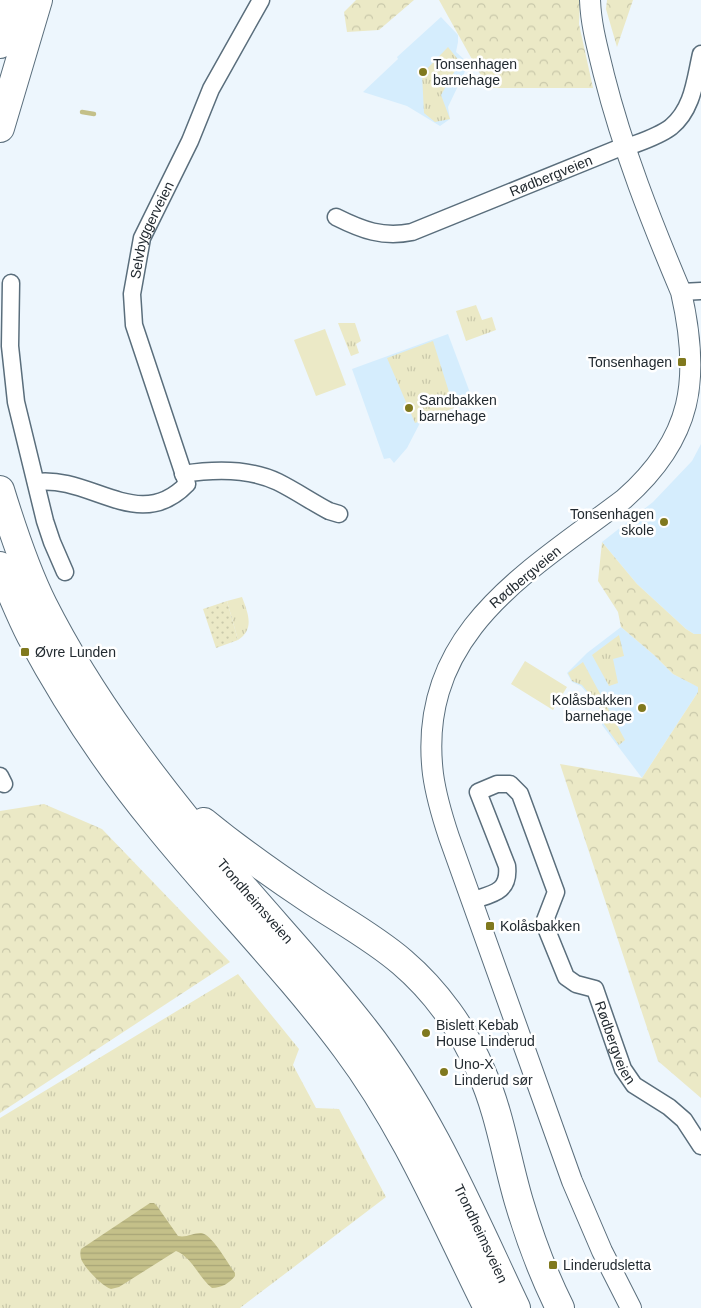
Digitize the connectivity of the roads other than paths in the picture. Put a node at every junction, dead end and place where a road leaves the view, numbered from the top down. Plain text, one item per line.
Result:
1 (13, 0) edge
2 (38, 0) edge
3 (261, 0) edge
4 (590, 0) edge
5 (0, 44) edge
6 (701, 54) edge
7 (0, 128) edge
8 (625, 147) junction
9 (336, 217) dead end
10 (11, 283) dead end
11 (701, 291) edge
12 (680, 292) junction
13 (184, 474) junction
14 (36, 482) junction
15 (0, 490) edge
16 (339, 514) dead end
17 (0, 566) edge
18 (65, 572) dead end
19 (165, 792) junction
20 (470, 901) junction
21 (701, 1146) edge
22 (449, 1230) junction
23 (474, 1308) edge
24 (488, 1308) edge
25 (516, 1308) edge
26 (560, 1308) edge
27 (631, 1308) edge

1 - 5 highway
2 - 7 highway
3 - 13 street, Selvbyggerveien
4 - 8 street, Rødbergveien
6 - 8 street
8 - 9 street, Rødbergveien
8 - 12 street, Rødbergveien
10 - 14 street
11 - 12 street
12 - 20 street, Rødbergveien
13 - 14 street
13 - 16 street
14 - 18 street
15 - 19 highway, Trondheimsveien
17 - 22 highway, Trondheimsveien
19 - 25 highway, Trondheimsveien
19 - 26 highway
20 - 21 street, Rødbergveien
20 - 27 street, Rødbergveien
22 - 23 highway
22 - 24 highway, Trondheimsveien

